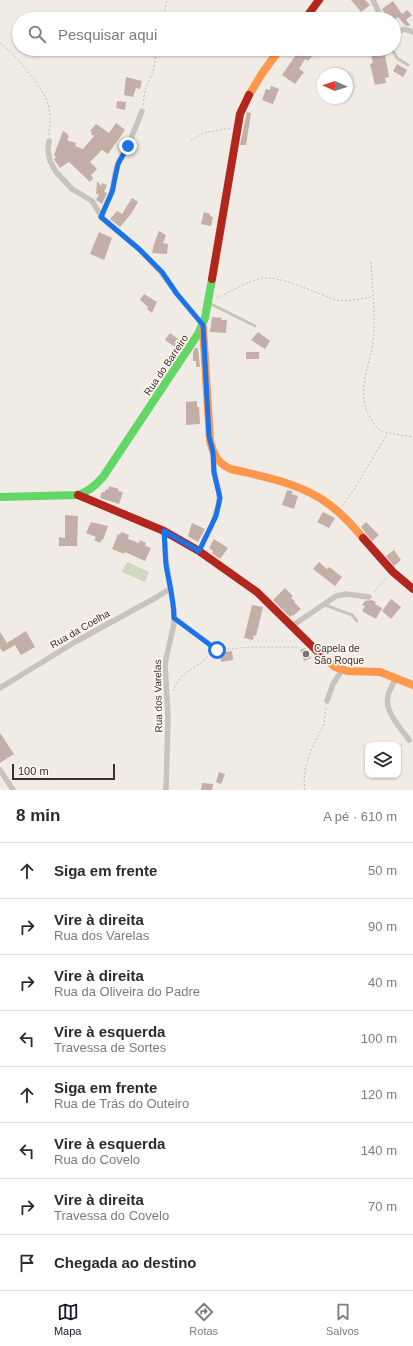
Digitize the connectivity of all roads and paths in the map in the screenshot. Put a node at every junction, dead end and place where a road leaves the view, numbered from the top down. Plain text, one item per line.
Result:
1 (167, 0) edge
2 (319, 0) edge
3 (373, 0) edge
4 (164, 12) edge
5 (310, 12) edge
6 (379, 12) edge
7 (401, 31) edge
8 (413, 32) edge
9 (0, 43) edge
10 (12, 54) edge
11 (14, 56) edge
12 (156, 56) edge
13 (274, 56) edge
14 (397, 56) edge
15 (408, 65) dead end
16 (142, 111) joint
17 (237, 127) junction
18 (49, 141) joint
19 (191, 141) dead end
20 (101, 217) junction
21 (371, 262) dead end
22 (373, 297) junction
23 (207, 303) junction
24 (203, 325) junction
25 (255, 326) dead end
26 (387, 433) junction
27 (413, 437) edge
28 (213, 452) junction
29 (78, 495) junction
30 (0, 497) edge
31 (338, 511) junction
32 (164, 531) junction
33 (199, 551) junction
34 (391, 571) junction
35 (171, 588) junction
36 (413, 589) edge
37 (369, 597) joint
38 (325, 604) junction
39 (174, 618) junction
40 (357, 621) dead end
41 (292, 626) junction
42 (312, 646) junction
43 (217, 650) junction
44 (342, 670) junction
45 (396, 679) junction
46 (413, 685) edge
47 (0, 688) edge
48 (172, 692) dead end
49 (327, 701) joint
50 (409, 740) dead end
51 (363, 744) dead end
52 (365, 747) edge
53 (0, 770) edge
54 (13, 790) edge
55 (166, 790) edge
56 (306, 790) edge

1 - 4 path
2 - 5 street
3 - 6 street
7 - 8 street
9 - 10 path
11 - 18 path
12 - 16 path
13 - 17 street, Rua do Barreiro
14 - 15 lane
16 - 20 street
17 - 19 path
17 - 23 street, Rua do Barreiro
18 - 20 street
20 - 24 street
21 - 22 path
22 - 23 path
22 - 26 path
23 - 24 street, Rua do Barreiro
23 - 25 lane
24 - 28 street
24 - 29 street, Rua do Barreiro
26 - 27 path
26 - 31 path
28 - 31 street
28 - 33 street
29 - 30 street
29 - 32 street
31 - 34 street
32 - 33 street
32 - 35 street, Rua dos Varelas
33 - 41 street
34 - 36 street
34 - 37 path
35 - 39 street, Rua dos Varelas
35 - 47 street, Rua da Coelha
37 - 38 street
38 - 40 lane
38 - 41 street
39 - 43 path
39 - 55 street, Rua dos Varelas
41 - 42 street
42 - 43 path
42 - 44 street
43 - 48 path
44 - 45 street
44 - 49 street
45 - 46 street
45 - 50 street
49 - 56 path
51 - 52 path
53 - 54 street

